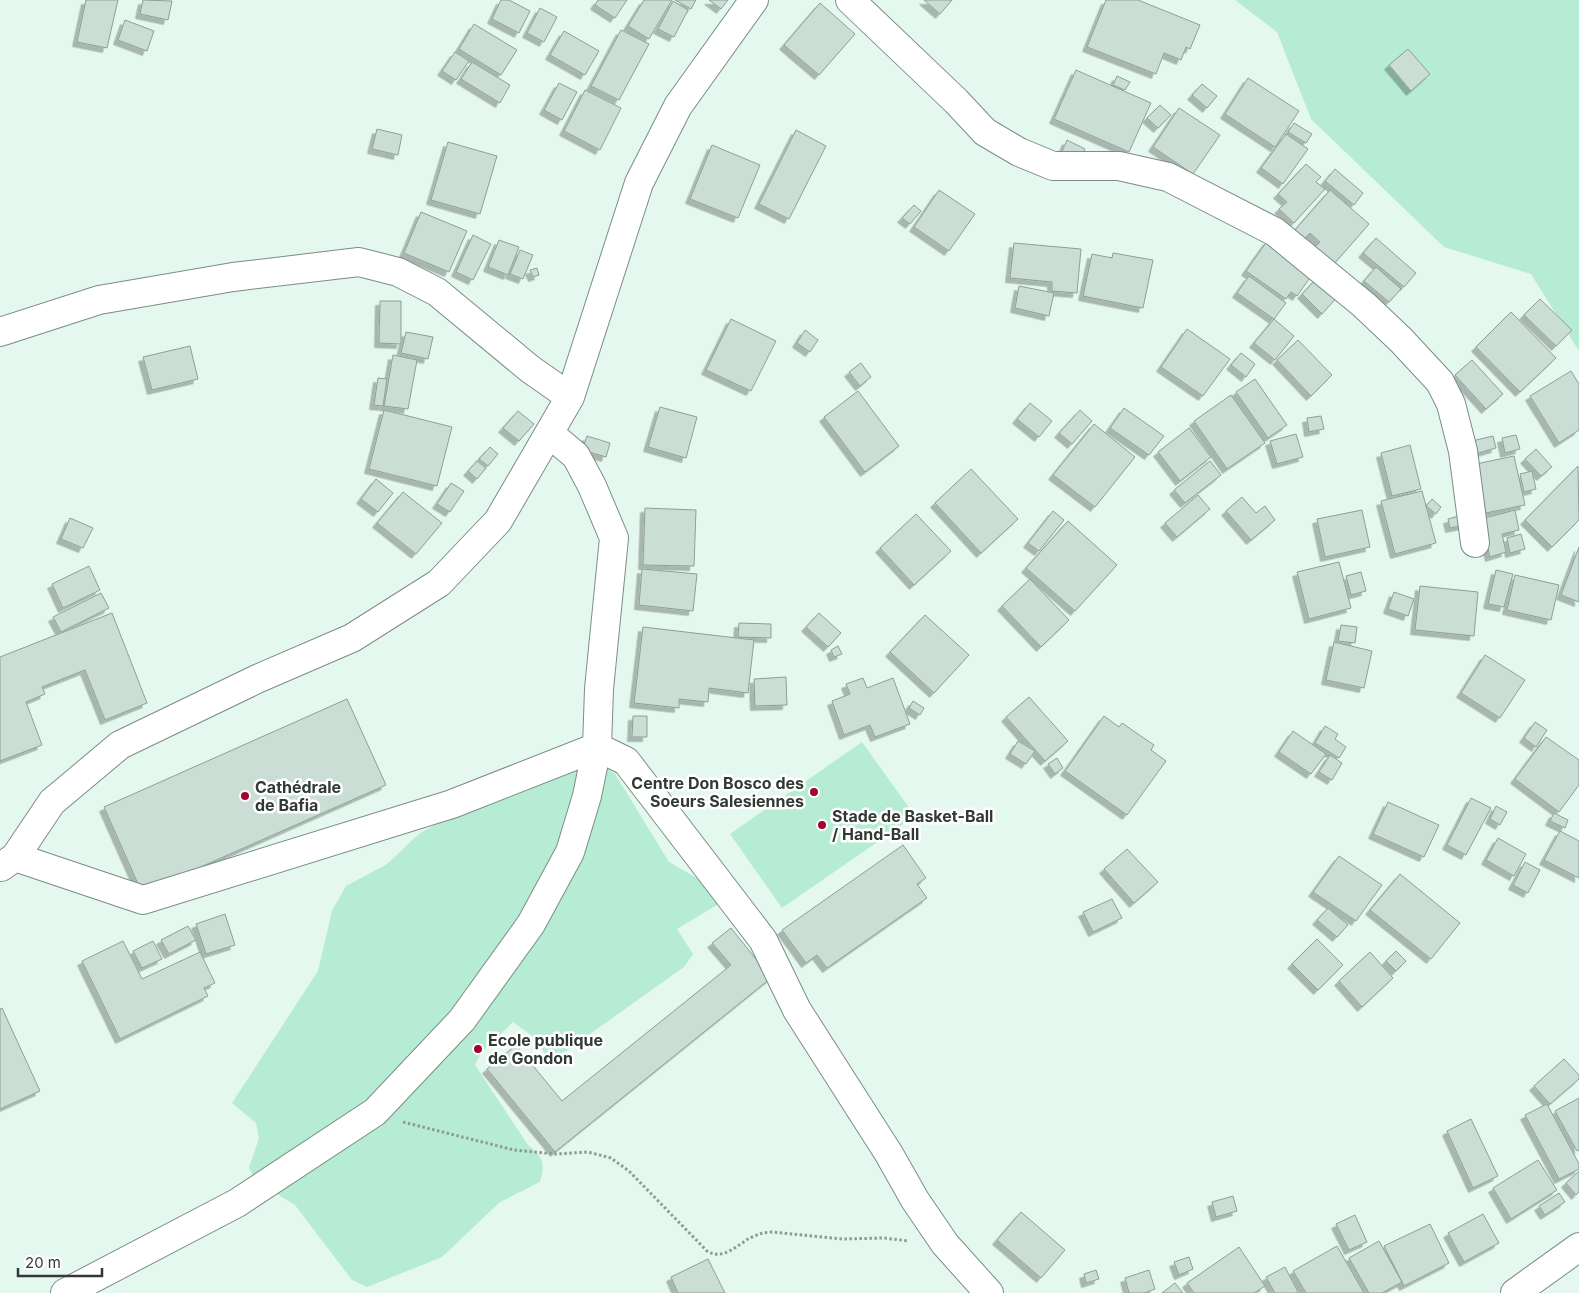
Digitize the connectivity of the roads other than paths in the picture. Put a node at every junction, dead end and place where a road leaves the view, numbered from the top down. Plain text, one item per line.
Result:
1 (754, 0) edge
2 (850, 0) edge
3 (0, 332) edge
4 (570, 397) junction
5 (549, 433) junction
6 (1475, 543) dead end
7 (597, 747) junction
8 (8, 863) edge
9 (1577, 1252) edge
10 (65, 1293) edge
11 (989, 1293) edge
12 (1516, 1293) edge

1 - 4 street
2 - 6 street
3 - 4 street
4 - 5 street
5 - 7 street
5 - 8 street
7 - 8 street
7 - 10 street
7 - 11 street
9 - 12 street

